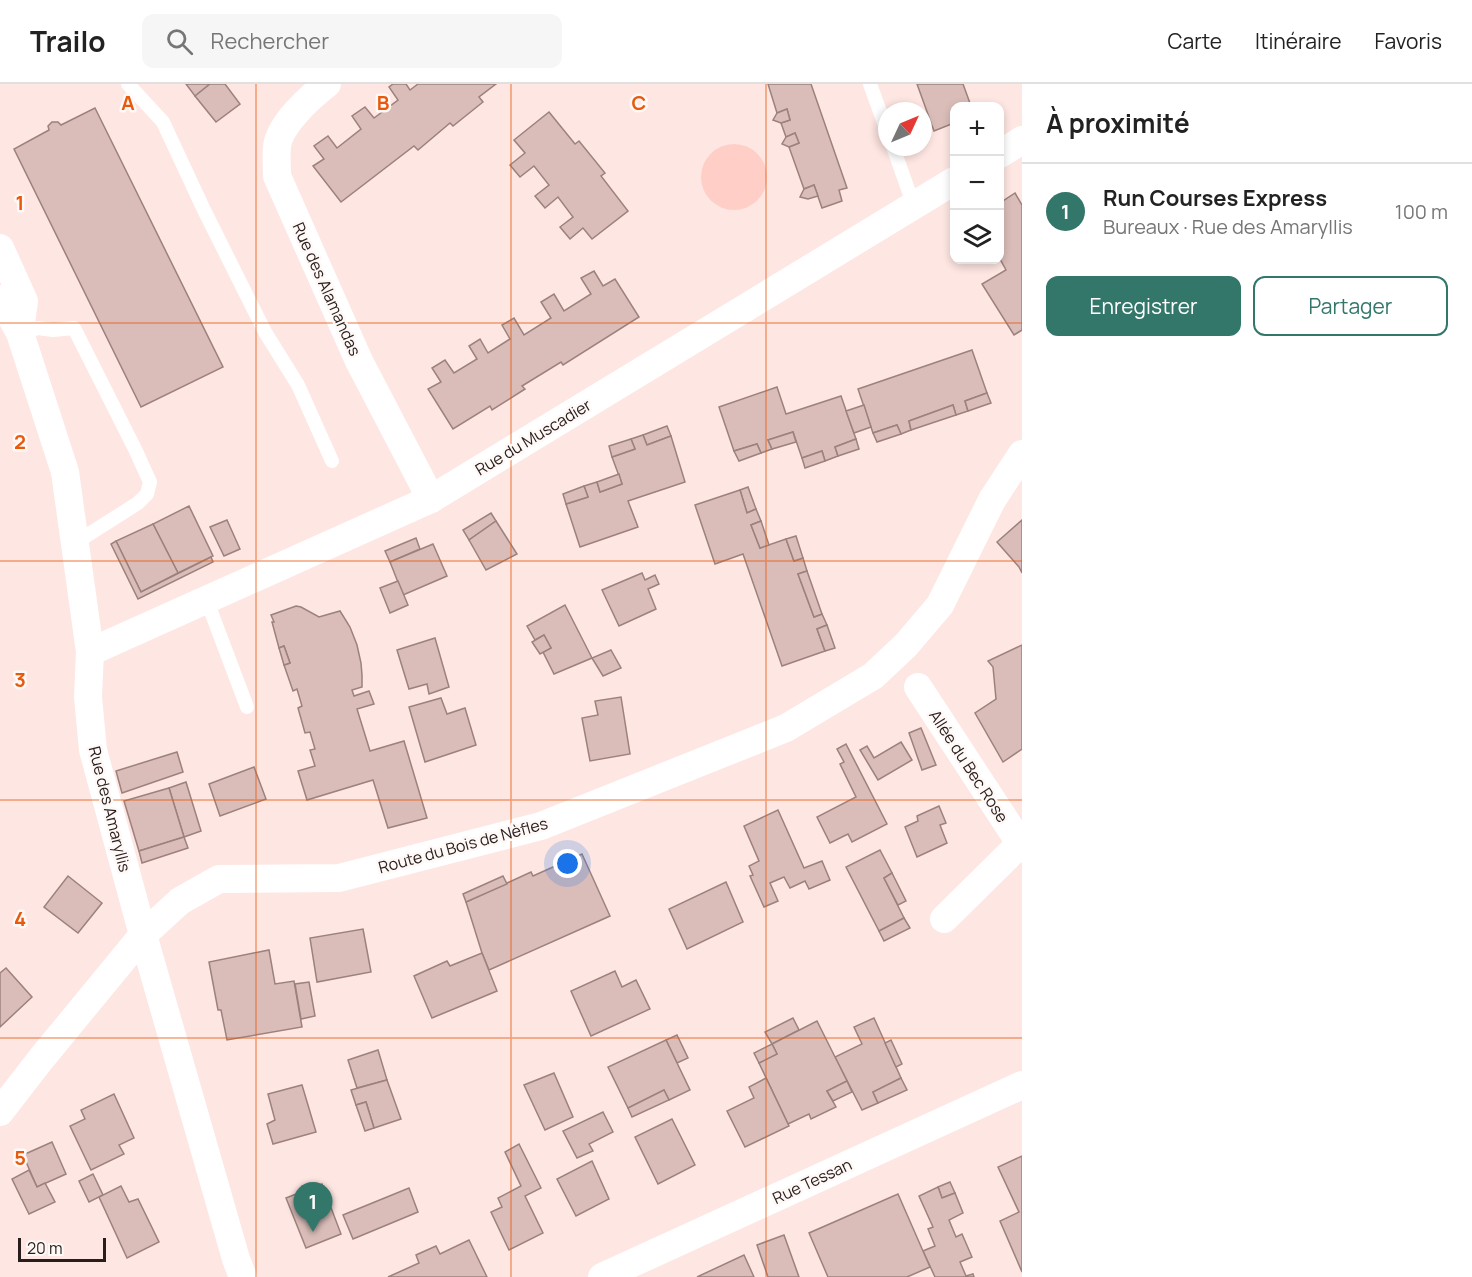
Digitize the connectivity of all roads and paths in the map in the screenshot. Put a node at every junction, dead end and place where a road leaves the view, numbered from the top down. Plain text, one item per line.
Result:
1 (128, 84) edge
2 (327, 84) edge
3 (870, 84) edge
4 (878, 106) edge
5 (1022, 140) edge
6 (1004, 151) edge
7 (896, 156) edge
8 (950, 184) edge
9 (914, 206) junction
10 (0, 248) edge
11 (0, 299) edge
12 (20, 333) junction
13 (1022, 454) edge
14 (332, 461) dead end
15 (431, 499) junction
16 (75, 543) junction
17 (207, 601) junction
18 (90, 652) junction
19 (918, 687) dead end
20 (247, 707) dead end
21 (1021, 845) edge
22 (944, 919) dead end
23 (143, 935) junction
24 (1022, 1085) edge
25 (0, 1112) edge
26 (660, 1265) edge
27 (243, 1277) edge
28 (602, 1277) edge

1 - 14 lane
2 - 15 street, Rue des Alamandas
3 - 4 lane
5 - 6 street
7 - 9 lane
8 - 9 street, Rue du Muscadier
9 - 15 street, Rue du Muscadier
10 - 12 street, Rue des Amaryllis
11 - 12 street, Rue des Amaryllis
12 - 16 street, Rue des Amaryllis
12 - 16 lane
13 - 23 street, Route du Bois de Nèfles
15 - 17 street, Rue du Muscadier
16 - 18 street, Rue des Amaryllis
17 - 18 street, Rue du Muscadier
17 - 20 lane
18 - 23 street, Rue des Amaryllis
19 - 21 street, Allée du Bec Rose
21 - 22 street, Allée du Bec Rose
23 - 25 street, Route du Bois de Nèfles
23 - 27 street, Rue des Amaryllis
24 - 26 street, Rue Tessan
26 - 28 street, Rue Tessan

